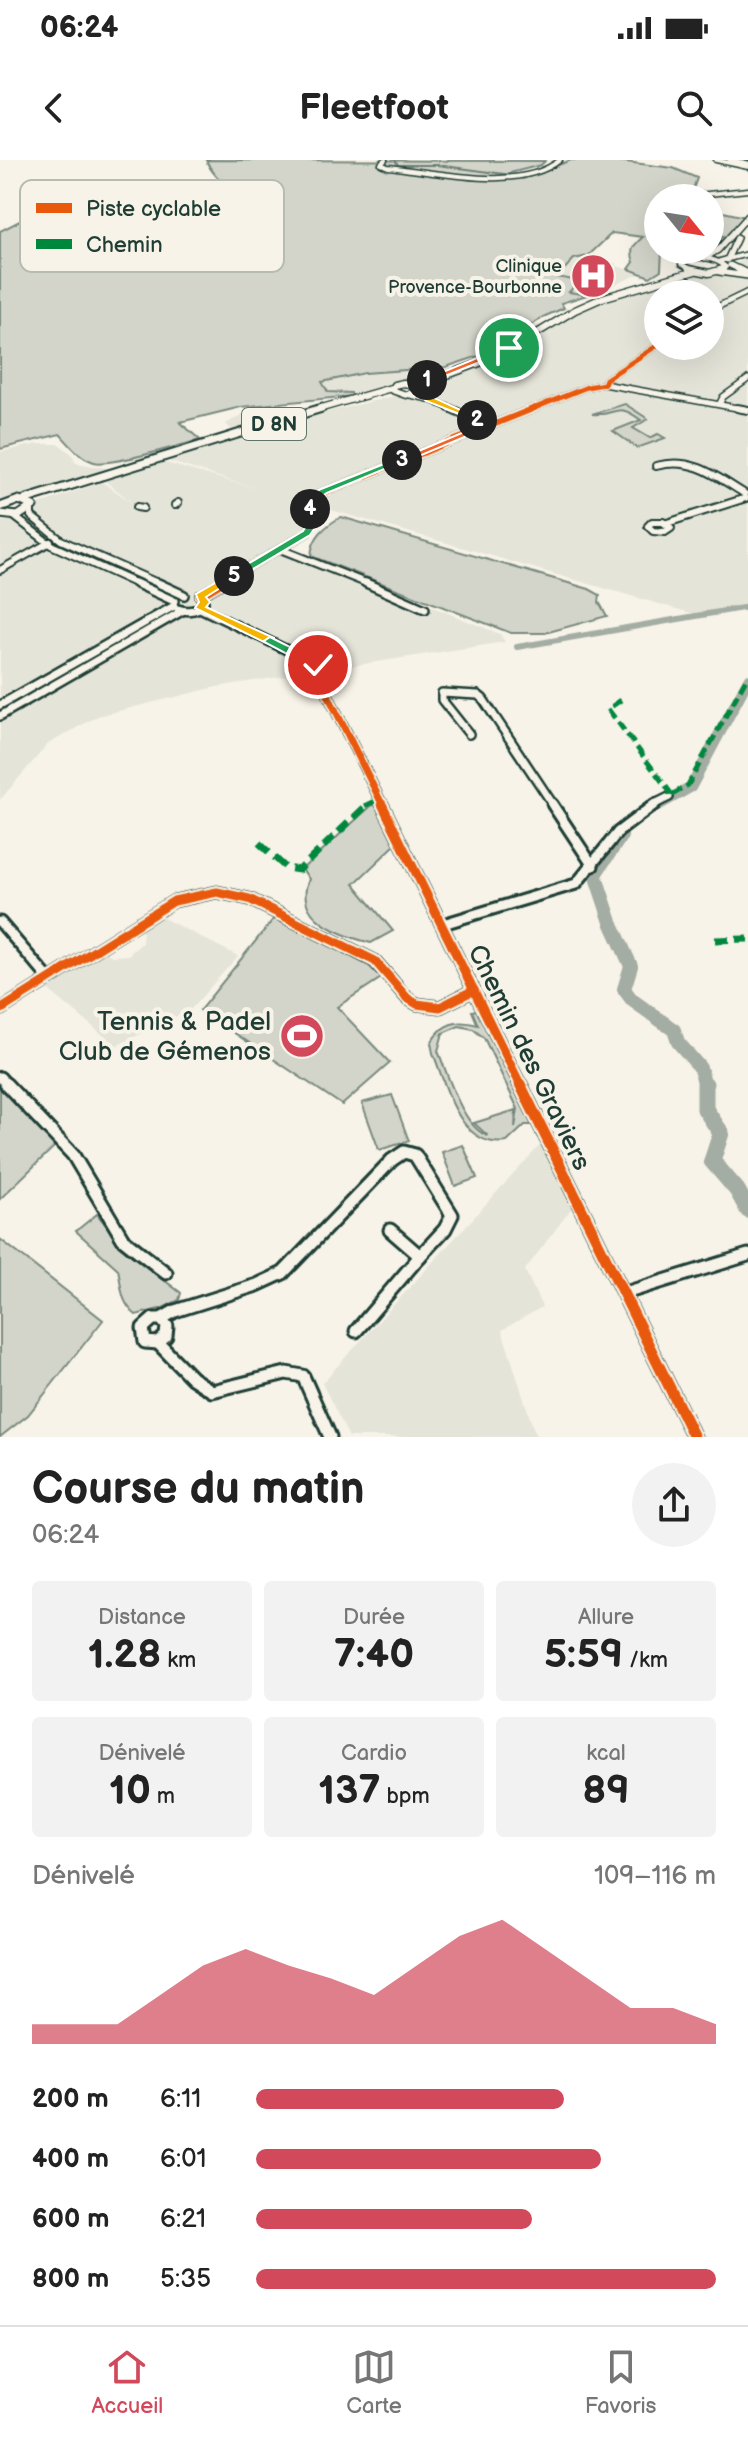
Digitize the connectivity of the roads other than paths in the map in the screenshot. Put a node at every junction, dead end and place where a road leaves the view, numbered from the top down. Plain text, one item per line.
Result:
1 (385, 160) edge
2 (560, 160) edge
3 (716, 160) edge
4 (730, 160) edge
5 (741, 160) edge
6 (748, 164) edge
7 (748, 190) edge
8 (724, 192) edge
9 (748, 216) edge
10 (748, 224) edge
11 (724, 243) edge
12 (745, 254) edge
13 (724, 263) junction
14 (681, 264) edge
15 (723, 264) edge
16 (684, 268) junction
17 (695, 271) junction
18 (719, 272) junction
19 (748, 275) edge
20 (747, 293) edge
21 (724, 304) edge
22 (644, 354) edge
23 (748, 379) edge
24 (604, 384) junction
25 (415, 389) junction
26 (394, 391) junction
27 (720, 403) junction
28 (748, 410) edge
29 (488, 425) junction
30 (656, 466) dead end
31 (747, 496) edge
32 (24, 500) junction
33 (0, 507) edge
34 (32, 508) junction
35 (5, 516) edge
36 (639, 522) dead end
37 (58, 538) junction
38 (47, 543) junction
39 (280, 549) junction
40 (0, 570) edge
41 (184, 595) junction
42 (200, 596) junction
43 (177, 606) junction
44 (200, 608) junction
45 (425, 609) dead end
46 (318, 665) dead end
47 (328, 695) dead end
48 (3, 703) edge
49 (15, 707) junction
50 (0, 716) edge
51 (469, 734) dead end
52 (669, 797) dead end
53 (593, 866) junction
54 (0, 922) edge
55 (443, 924) junction
56 (49, 979) junction
57 (474, 990) junction
58 (0, 1010) edge
59 (0, 1077) edge
60 (390, 1230) dead end
61 (748, 1255) edge
62 (420, 1256) junction
63 (166, 1273) dead end
64 (625, 1293) junction
65 (161, 1319) junction
66 (356, 1331) dead end
67 (158, 1343) junction
68 (330, 1437) edge
69 (694, 1437) edge

1 - 2 main road
3 - 6 street
4 - 6 highway
5 - 6 highway
7 - 8 street
9 - 11 highway
10 - 13 highway
12 - 13 main road
13 - 19 highway
14 - 16 main road
15 - 18 main road
16 - 17 main road
16 - 25 main road
17 - 18 main road
17 - 25 main road
18 - 19 street
20 - 21 street
22 - 24 street
23 - 27 street
24 - 27 street
24 - 29 street
25 - 26 main road
25 - 26 main road
25 - 29 street
26 - 32 main road, D 8N
26 - 34 main road, D 8N
27 - 28 street
29 - 39 street
30 - 31 street
31 - 36 street
32 - 33 main road
32 - 34 main road
34 - 35 main road
34 - 37 street
35 - 38 street
37 - 38 street
37 - 41 street
38 - 40 street
38 - 43 street
39 - 42 street
39 - 45 street
41 - 42 street
41 - 43 street
42 - 44 street
43 - 44 street
43 - 48 street
43 - 49 street
44 - 46 street
47 - 55 street, Chemin des Graviers
48 - 49 street
49 - 50 street
51 - 53 street
52 - 53 street
53 - 55 street
54 - 56 street
55 - 57 street, Chemin des Graviers
56 - 57 street
56 - 58 street
57 - 64 street, Chemin des Graviers
59 - 63 street
60 - 62 street
61 - 64 street
62 - 65 street
62 - 66 street
64 - 69 street, Chemin des Graviers
65 - 67 street
65 - 67 street
67 - 68 street

